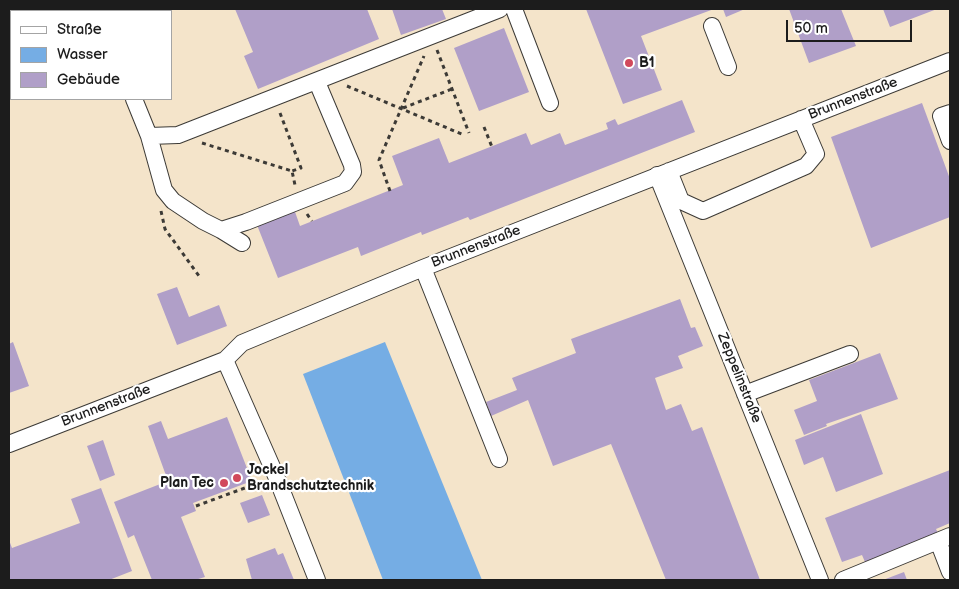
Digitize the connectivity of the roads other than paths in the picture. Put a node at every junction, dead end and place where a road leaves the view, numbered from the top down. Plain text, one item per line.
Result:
1 (500, 9) edge
2 (514, 9) edge
3 (712, 26) dead end
4 (950, 61) edge
5 (728, 67) dead end
6 (323, 80) junction
7 (134, 100) edge
8 (550, 103) dead end
9 (950, 112) edge
10 (801, 119) junction
11 (149, 136) junction
12 (950, 141) edge
13 (663, 173) junction
14 (221, 230) junction
15 (242, 243) dead end
16 (423, 268) junction
17 (850, 354) dead end
18 (225, 360) junction
19 (745, 394) junction
20 (9, 444) edge
21 (499, 459) dead end
22 (944, 539) edge
23 (950, 572) edge
24 (317, 580) edge
25 (820, 580) edge
26 (843, 580) edge

1 - 6 street
2 - 8 street
3 - 5 street
4 - 10 street, Brunnenstraße
6 - 11 street
6 - 14 street
7 - 11 street
9 - 12 street
10 - 13 street, Brunnenstraße
10 - 13 street
11 - 14 street
13 - 16 street, Brunnenstraße
13 - 19 street, Zeppelinstraße
14 - 15 street
16 - 18 street, Brunnenstraße
16 - 21 street
17 - 19 street
18 - 20 street, Brunnenstraße
18 - 24 street
19 - 25 street, Zeppelinstraße
22 - 23 street
22 - 26 street

